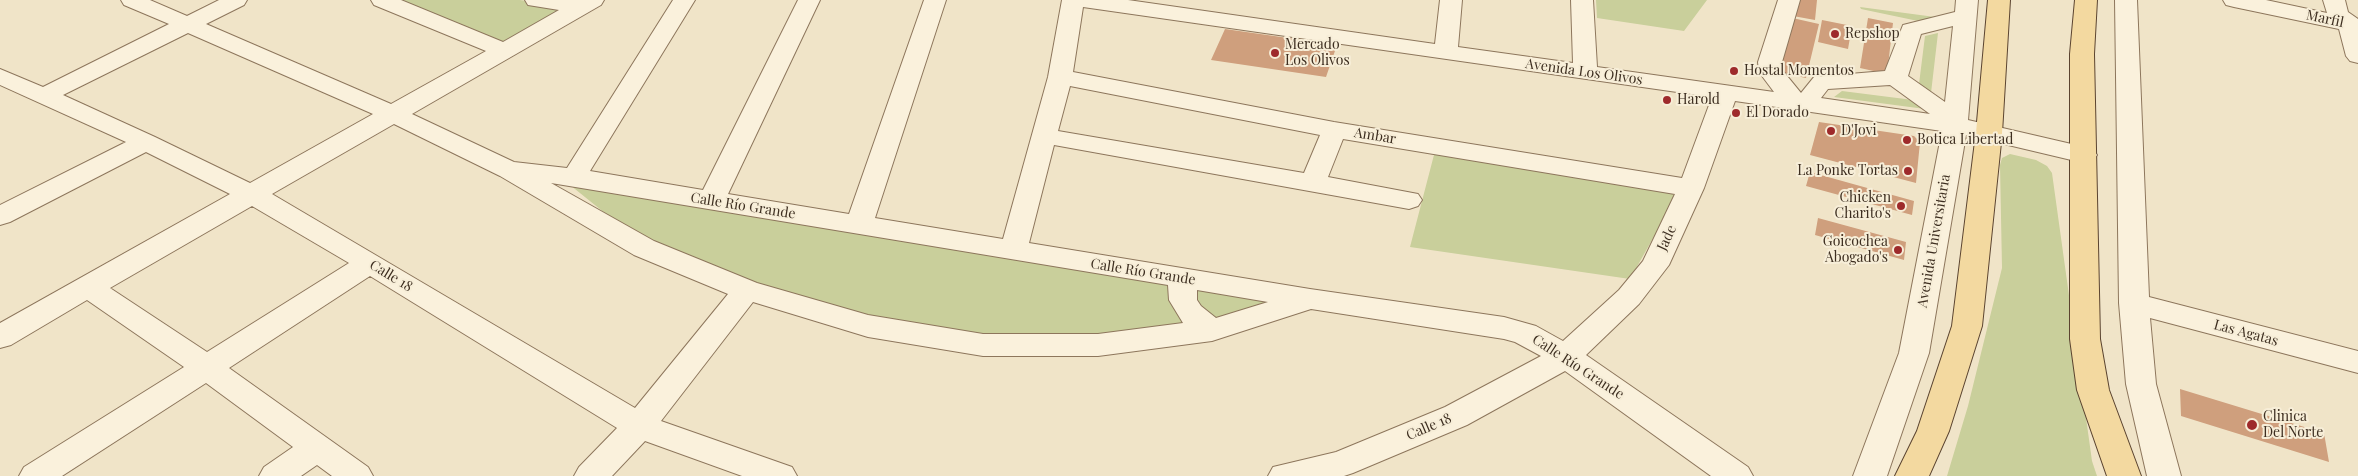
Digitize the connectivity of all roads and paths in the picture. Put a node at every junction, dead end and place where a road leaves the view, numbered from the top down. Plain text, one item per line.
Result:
1 (132, 0) edge
2 (236, 0) edge
3 (382, 0) edge
4 (536, 0) edge
5 (684, 0) edge
6 (809, 0) edge
7 (935, 0) edge
8 (1073, 0) edge
9 (1082, 0) edge
10 (1451, 0) edge
11 (1582, 0) edge
12 (1789, 0) edge
13 (1999, 0) edge
14 (2086, 0) edge
15 (2126, 0) edge
16 (2234, 0) edge
17 (2334, 0) edge
18 (587, 4) edge
19 (1966, 8) edge
20 (188, 23) junction
21 (2354, 25) edge
22 (506, 51) junction
23 (1446, 52) junction
24 (2358, 56) edge
25 (1585, 72) junction
26 (0, 76) edge
27 (1060, 77) junction
28 (1895, 78) junction
29 (1726, 93) junction
30 (43, 96) junction
31 (1800, 103) junction
32 (393, 114) junction
33 (1955, 123) junction
34 (1334, 130) junction
35 (1989, 133) junction
36 (1044, 136) junction
37 (146, 142) junction
38 (2084, 155) junction
39 (509, 170) junction
40 (574, 177) junction
41 (1313, 183) junction
42 (1691, 188) junction
43 (253, 195) junction
44 (1409, 200) dead end
45 (711, 201) junction
46 (0, 216) edge
47 (859, 224) junction
48 (1013, 251) junction
49 (370, 263) junction
50 (1182, 278) junction
51 (88, 287) junction
52 (747, 290) junction
53 (1310, 299) junction
54 (2134, 303) junction
55 (1212, 330) junction
56 (0, 337) edge
57 (1566, 356) junction
58 (2358, 362) edge
59 (208, 368) junction
60 (639, 426) junction
61 (316, 448) junction
62 (1728, 474) edge
63 (36, 476) edge
64 (276, 476) edge
65 (356, 476) edge
66 (591, 476) edge
67 (780, 476) edge
68 (1285, 476) edge
69 (1870, 476) edge
70 (1912, 476) edge
71 (2124, 476) edge
72 (2164, 476) edge

1 - 20 street
2 - 20 street
3 - 22 street
4 - 18 street
5 - 40 street
6 - 45 street
7 - 47 street
8 - 27 street
9 - 23 street, Avenida Los Olivos
10 - 23 street
11 - 25 street
12 - 31 street
13 - 35 main road
14 - 38 main road
15 - 54 street
16 - 21 street, Marfil
17 - 21 street
18 - 22 street
19 - 28 street
19 - 33 street, Avenida Universitaria
20 - 30 street
20 - 32 street
21 - 24 street
22 - 32 street
23 - 25 street, Avenida Los Olivos
25 - 29 street, Avenida Los Olivos
26 - 30 street, Calle 18
27 - 34 street, Ambar
27 - 36 street
28 - 31 street
28 - 33 street
29 - 31 street, Avenida Los Olivos
29 - 42 street, Jade
30 - 37 street, Calle 18
31 - 33 street, Avenida Los Olivos
32 - 39 street
32 - 43 street
33 - 35 street, Avenida Los Olivos
33 - 69 street, Avenida Universitaria
34 - 41 street
34 - 42 street, Ambar
35 - 38 street, Avenida Los Olivos
35 - 70 main road
36 - 41 street
36 - 48 street
37 - 43 street, Calle 18
37 - 46 street
38 - 71 main road
39 - 40 street, Calle Río Grande
39 - 52 street
40 - 45 street, Calle Río Grande
41 - 44 street
42 - 57 street, Jade
43 - 49 street, Calle 18
43 - 51 street
45 - 47 street, Calle Río Grande
47 - 48 street, Calle Río Grande
48 - 50 street, Calle Río Grande
49 - 59 street
49 - 60 street, Calle 18
50 - 53 street, Calle Río Grande
50 - 55 street
51 - 56 street
51 - 59 street
52 - 55 street
52 - 60 street
53 - 55 street
53 - 57 street, Calle Río Grande
54 - 58 street, Las Agatas
54 - 72 street
57 - 62 street, Calle Río Grande
57 - 68 street, Calle 18
59 - 61 street
59 - 63 street
60 - 66 street
60 - 67 street, Calle 18
61 - 64 street
61 - 65 street

